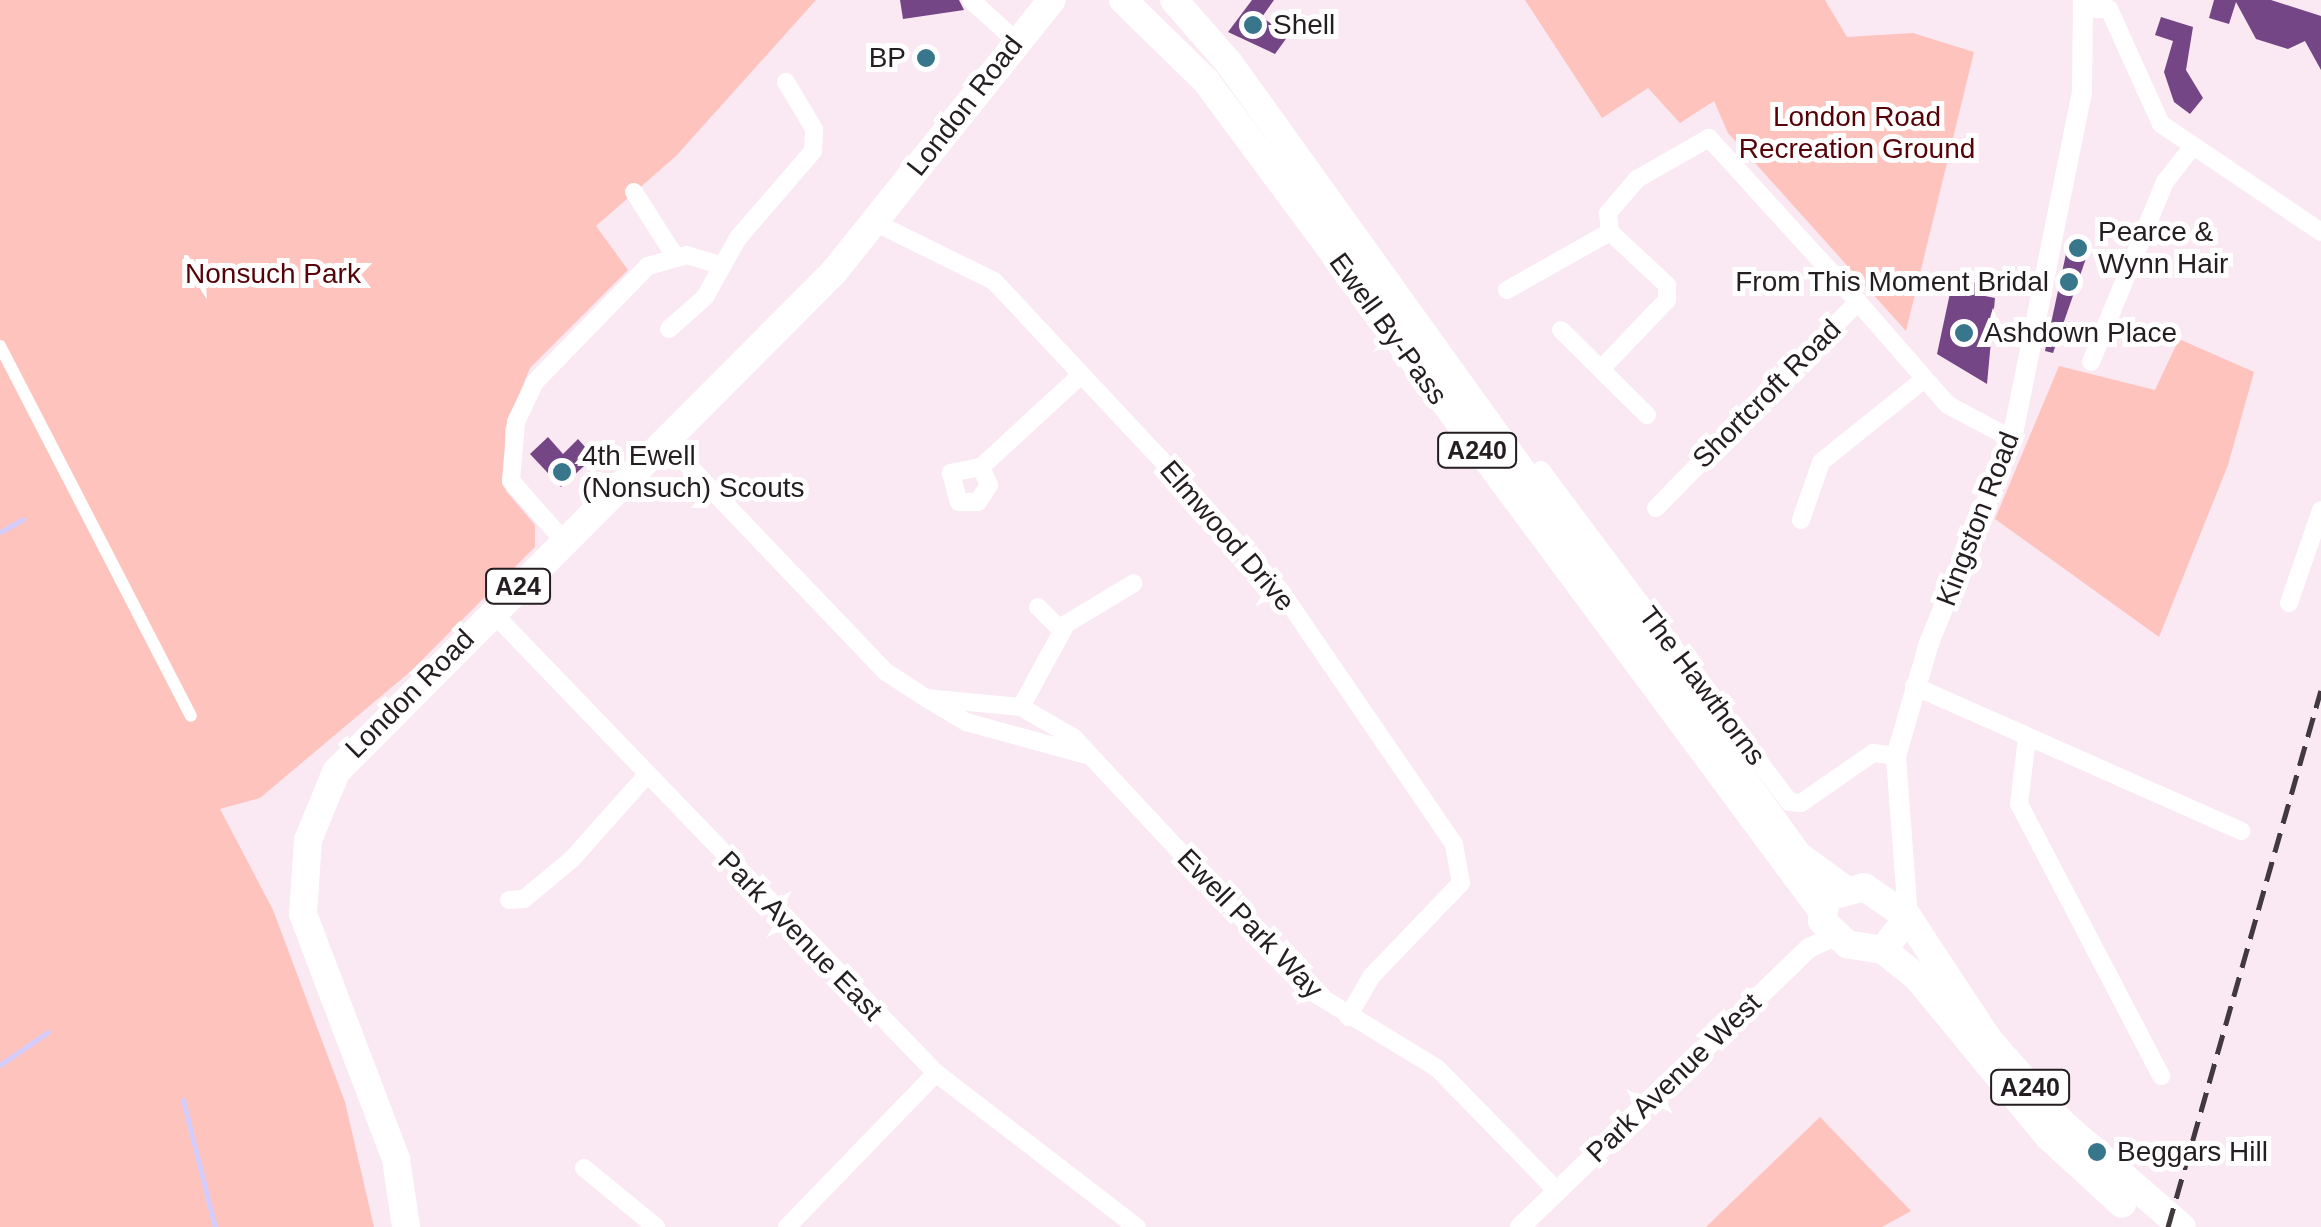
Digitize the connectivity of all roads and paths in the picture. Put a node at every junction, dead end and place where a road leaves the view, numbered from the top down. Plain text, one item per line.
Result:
1 (971, 0) edge
2 (1052, 0) edge
3 (1124, 0) edge
4 (1150, 0) edge
5 (1174, 0) edge
6 (2084, 4) edge
7 (1025, 23) edge
8 (1176, 46) junction
9 (786, 82) dead end
10 (2193, 146) junction
11 (634, 192) dead end
12 (874, 222) junction
13 (1610, 232) junction
14 (2321, 232) edge
15 (674, 256) junction
16 (722, 266) junction
17 (1507, 290) dead end
18 (1858, 302) junction
19 (669, 329) dead end
20 (1561, 330) dead end
21 (0, 346) edge
22 (2091, 362) dead end
23 (1602, 368) junction
24 (1081, 375) junction
25 (1923, 380) junction
26 (1647, 415) dead end
27 (2012, 439) junction
28 (667, 444) junction
29 (981, 466) dead end
30 (1542, 470) dead end
31 (1656, 508) dead end
32 (2321, 510) edge
33 (1801, 520) dead end
34 (564, 540) junction
35 (1134, 583) dead end
36 (2290, 603) dead end
37 (1038, 607) dead end
38 (492, 612) junction
39 (1061, 630) junction
40 (1914, 686) junction
41 (926, 698) junction
42 (1022, 707) junction
43 (191, 716) dead end
44 (2027, 738) junction
45 (1896, 756) junction
46 (1092, 757) junction
47 (646, 776) junction
48 (2241, 831) dead end
49 (1902, 857) junction
50 (1854, 887) junction
51 (509, 900) dead end
52 (1820, 908) junction
53 (1909, 918) junction
54 (1833, 937) junction
55 (1882, 950) junction
56 (1348, 1017) junction
57 (936, 1073) junction
58 (2161, 1076) dead end
59 (584, 1168) dead end
60 (1557, 1191) junction
61 (406, 1227) edge
62 (656, 1227) edge
63 (787, 1227) edge
64 (1137, 1227) edge
65 (1520, 1227) edge
66 (2150, 1227) edge
67 (2182, 1227) edge

1 - 7 street
2 - 7 highway, London Road / A24
3 - 8 highway, Ewell By-Pass / A240
4 - 8 highway
5 - 50 highway, Ewell By-Pass / A240
6 - 10 street
6 - 27 street, Kingston Road
7 - 12 highway, London Road / A24
8 - 52 highway, Ewell By-Pass / A240
9 - 16 street
10 - 14 street
10 - 22 street
11 - 15 street
12 - 24 street, Elmwood Drive
12 - 28 highway, London Road / A24
13 - 17 street
13 - 18 street
13 - 23 street
15 - 16 street
15 - 34 street
16 - 19 street
18 - 25 street, Shortcroft Road
18 - 31 street, Shortcroft Road
20 - 23 street
21 - 43 street
23 - 26 street
24 - 29 street
24 - 56 street, Elmwood Drive
25 - 27 street, Shortcroft Road
25 - 33 street
27 - 40 street, Kingston Road
28 - 34 highway, London Road / A24
28 - 41 street
30 - 45 street, The Hawthorns
32 - 36 street
34 - 38 highway, London Road / A24
35 - 39 street
37 - 39 street
38 - 47 street, Park Avenue East
38 - 61 highway, London Road / A24
39 - 42 street
40 - 44 street
40 - 45 street, Kingston Road
41 - 42 street
41 - 46 street
42 - 46 street, Ewell Park Way
44 - 48 street
44 - 58 street
45 - 49 street, Kingston Road
46 - 56 street, Ewell Park Way
47 - 51 street
47 - 57 street, Park Avenue East
49 - 50 street
49 - 53 street, Kingston Road
50 - 52 highway
50 - 53 highway, Ewell By-Pass
52 - 54 highway, Ewell By-Pass
53 - 55 highway
53 - 67 highway, Kingston Road / A240
54 - 55 highway
54 - 60 street, Park Avenue West
55 - 66 highway, A240
56 - 60 street, Ewell Park Way
57 - 63 street
57 - 64 street, Park Avenue East
59 - 62 street
60 - 65 street, Park Avenue West

